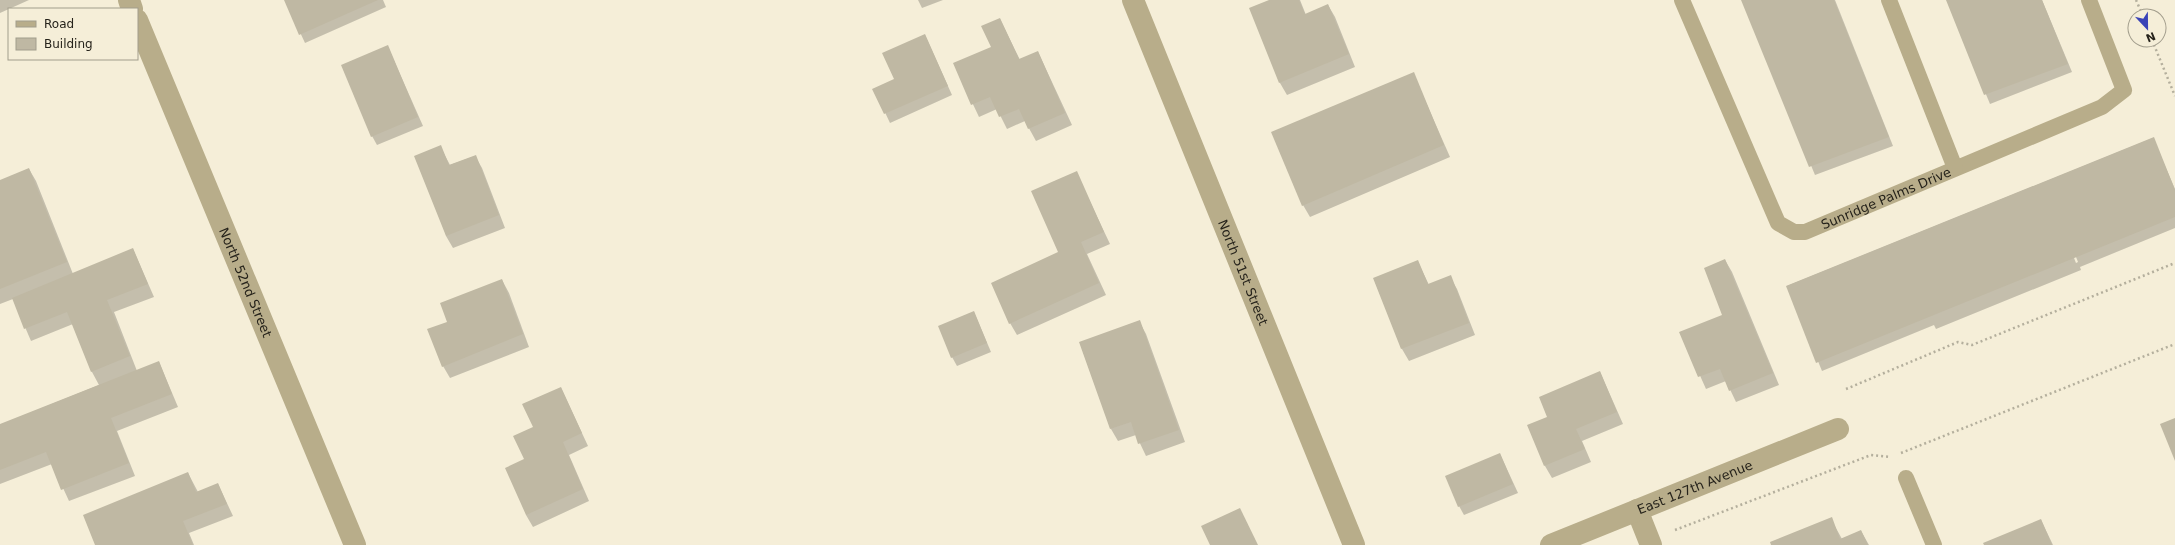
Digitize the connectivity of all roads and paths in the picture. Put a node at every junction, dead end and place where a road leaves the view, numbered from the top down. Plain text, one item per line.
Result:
1 (1133, 0) edge
2 (1682, 0) edge
3 (1889, 0) edge
4 (2089, 0) edge
5 (138, 22) edge
6 (2155, 48) edge
7 (2175, 96) edge
8 (1955, 168) junction
9 (2175, 263) edge
10 (2175, 344) edge
11 (1846, 389) dead end
12 (1838, 429) dead end
13 (1906, 478) dead end
14 (1637, 510) junction
15 (1651, 544) edge
16 (356, 545) edge
17 (1354, 545) edge
18 (1551, 545) edge
19 (1934, 545) edge

1 - 17 street, North 51st Street
2 - 8 lane, Sunridge Palms Drive
3 - 8 lane
4 - 8 lane, Sunridge Palms Drive
5 - 16 street, North 52nd Street
6 - 7 path
9 - 11 path
10 - 15 path
12 - 14 street, East 127th Avenue
13 - 19 lane
14 - 15 street
14 - 18 street, East 127th Avenue

